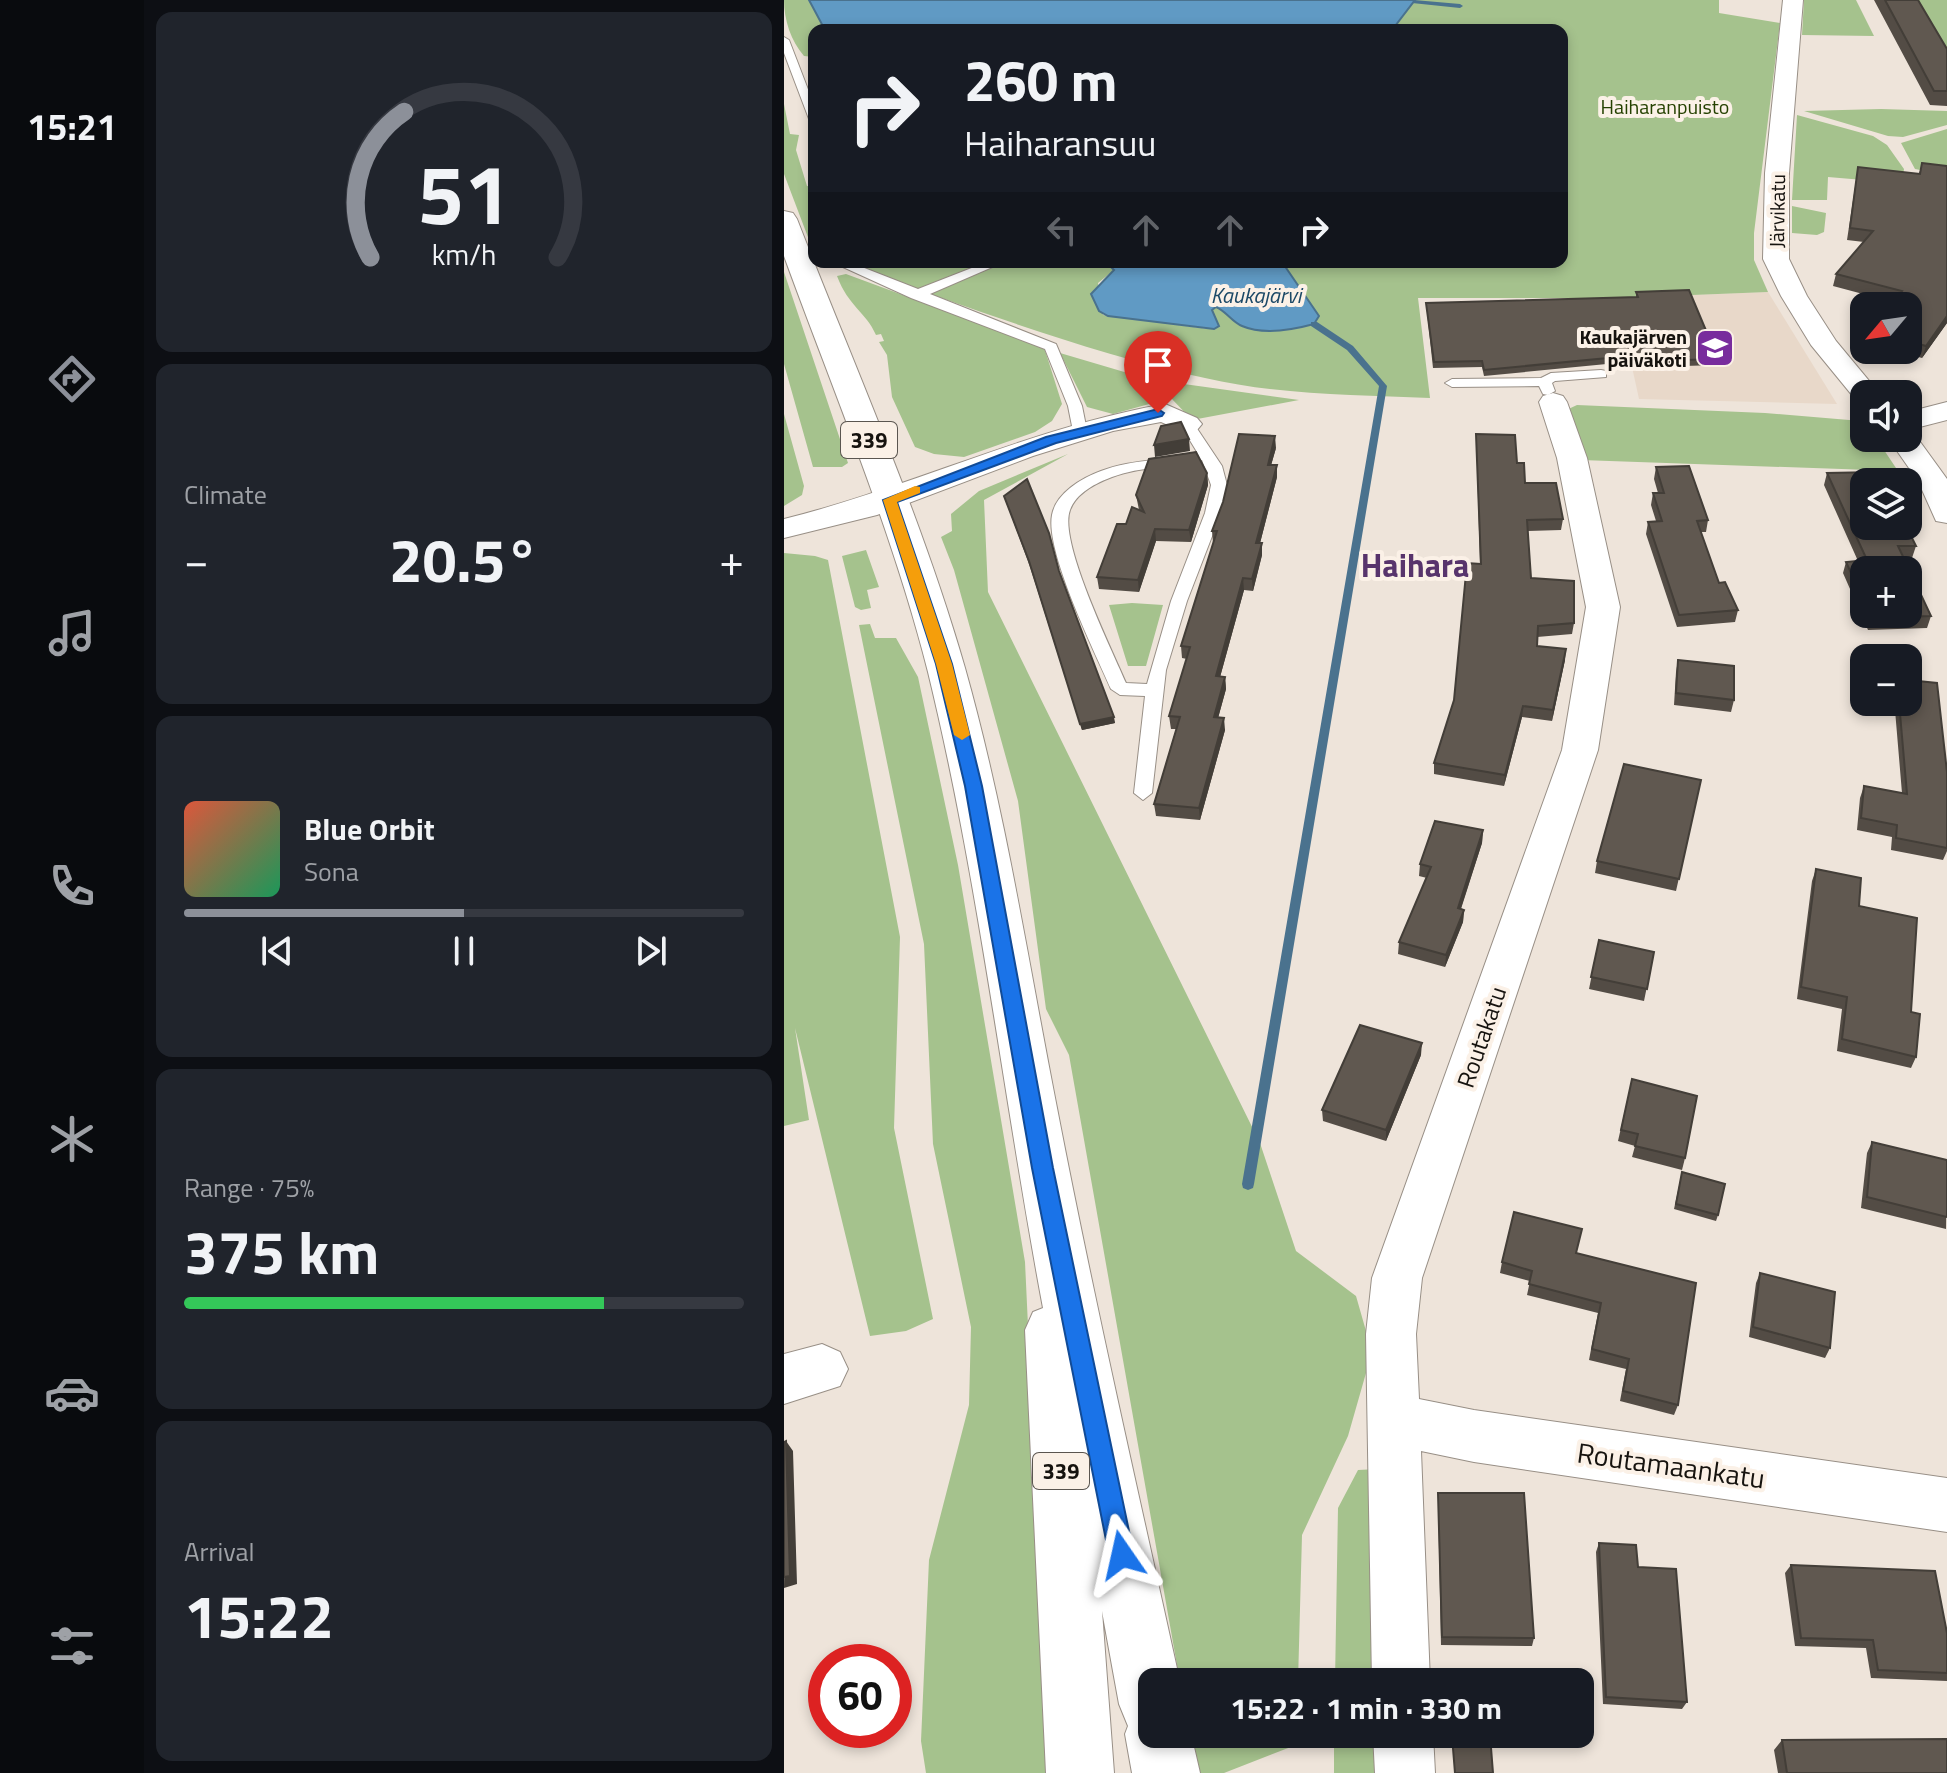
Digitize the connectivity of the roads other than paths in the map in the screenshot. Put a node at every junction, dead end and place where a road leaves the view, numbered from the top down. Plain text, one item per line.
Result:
1 (1793, 0) edge
2 (784, 40) edge
3 (808, 103) edge
4 (784, 219) edge
5 (852, 268) edge
6 (983, 268) edge
7 (916, 295) junction
8 (1601, 374) dead end
9 (1854, 380) edge
10 (1452, 383) dead end
11 (1548, 392) junction
12 (1947, 411) edge
13 (1922, 417) edge
14 (1187, 424) joint
15 (1080, 431) junction
16 (1913, 452) edge
17 (1206, 454) junction
18 (890, 500) junction
19 (1947, 514) edge
20 (784, 529) edge
21 (1155, 690) junction
22 (1143, 793) dead end
23 (1043, 1168) junction
24 (1396, 1420) junction
25 (1947, 1505) edge
26 (1145, 1668) edge
27 (1401, 1668) edge
28 (1161, 1748) edge
29 (1404, 1748) edge
30 (1080, 1773) edge
31 (1166, 1773) edge
32 (1405, 1773) edge

1 - 9 street, Järvikatu
2 - 3 lane
4 - 18 main road, 339
5 - 7 lane
6 - 7 lane
7 - 15 lane
8 - 11 lane
10 - 11 lane
11 - 24 street, Routakatu
12 - 13 street
14 - 15 street
14 - 17 lane
15 - 18 street
16 - 19 street
17 - 21 lane
17 - 21 lane
18 - 20 street
18 - 23 main road, 339
21 - 22 lane
23 - 26 main road, 339
23 - 30 main road, 339
24 - 25 street, Routamaankatu
24 - 27 street, Routakatu
28 - 31 main road
29 - 32 street

